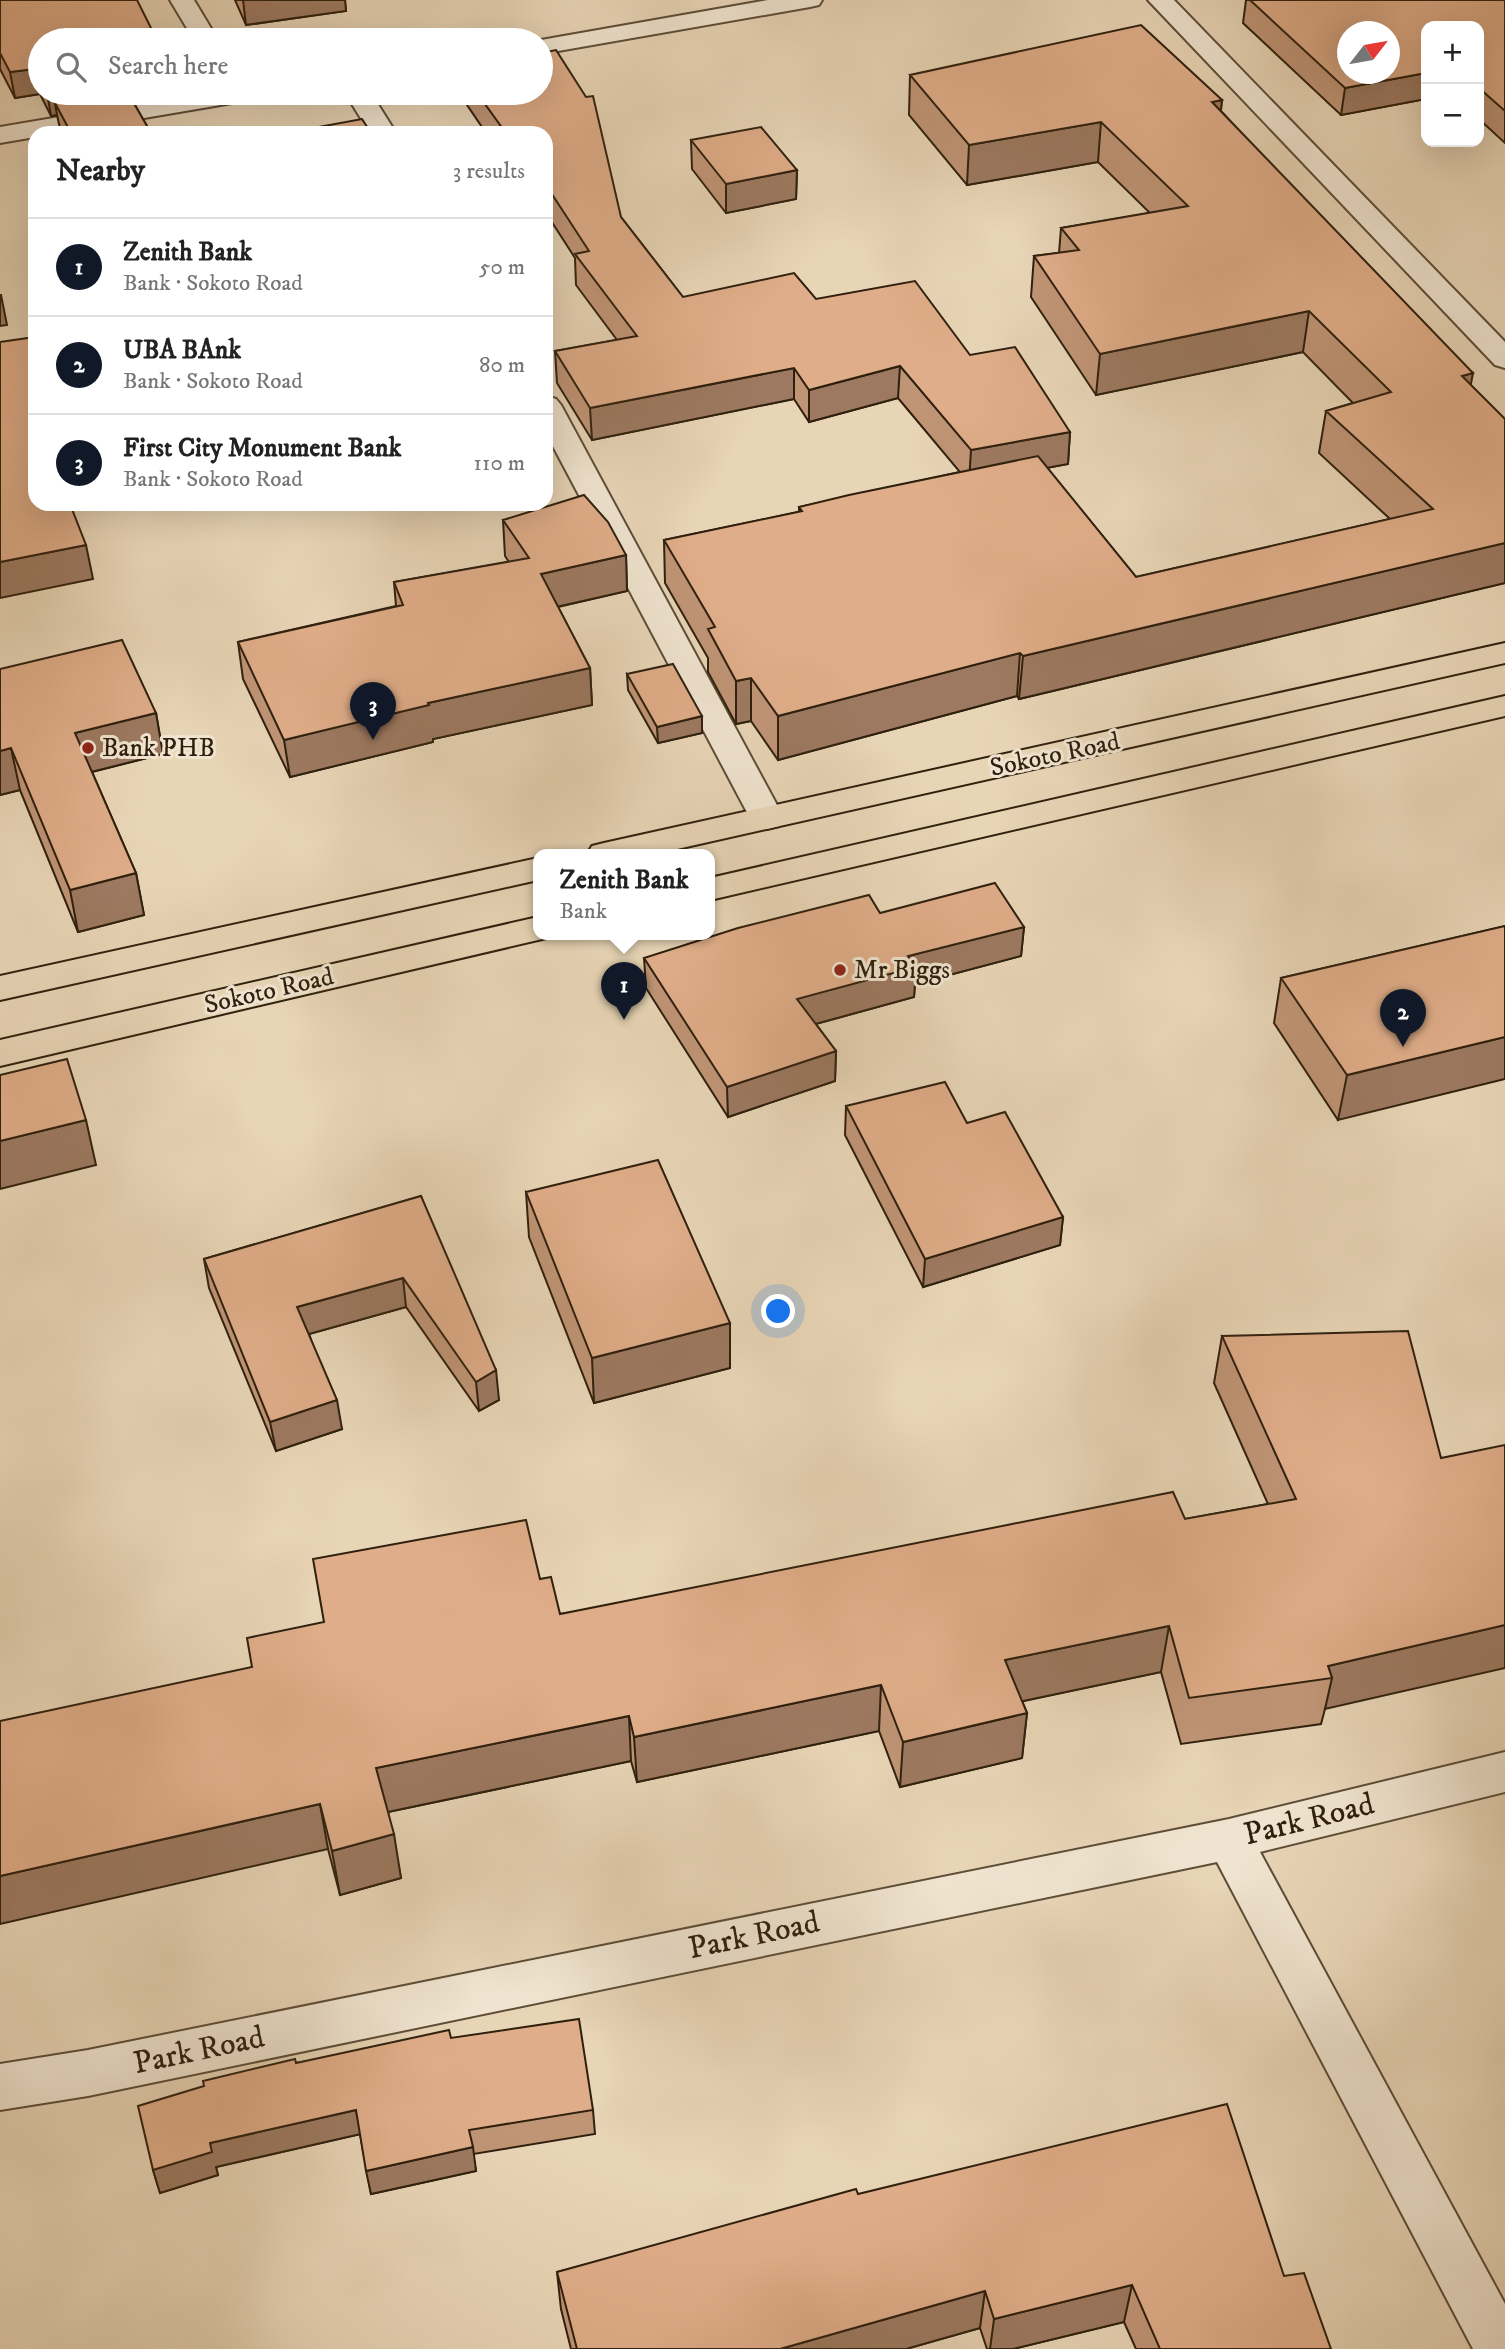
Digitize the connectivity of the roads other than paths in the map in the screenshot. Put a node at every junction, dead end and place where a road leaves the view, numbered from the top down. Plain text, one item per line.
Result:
1 (182, 0) edge
2 (810, 0) edge
3 (1160, 0) edge
4 (199, 28) edge
5 (553, 45) edge
6 (170, 105) edge
7 (366, 105) edge
8 (51, 126) edge
9 (379, 126) edge
10 (28, 130) edge
11 (0, 135) edge
12 (1505, 359) edge
13 (553, 418) edge
14 (1505, 653) edge
15 (1505, 706) edge
16 (767, 818) junction
17 (627, 849) edge
18 (533, 870) edge
19 (715, 888) edge
20 (533, 930) edge
21 (0, 988) edge
22 (0, 1053) edge
23 (1505, 1772) edge
24 (1229, 1839) junction
25 (0, 2087) edge
26 (1501, 2349) edge

1 - 4 street
2 - 5 street
3 - 12 street
6 - 8 street
7 - 9 street
10 - 11 street
13 - 16 street
14 - 16 main road, Sokoto Road
15 - 19 main road, Sokoto Road
16 - 17 main road, Sokoto Road
18 - 21 main road
20 - 22 main road, Sokoto Road
23 - 24 street, Park Road
24 - 25 street, Park Road
24 - 26 street

